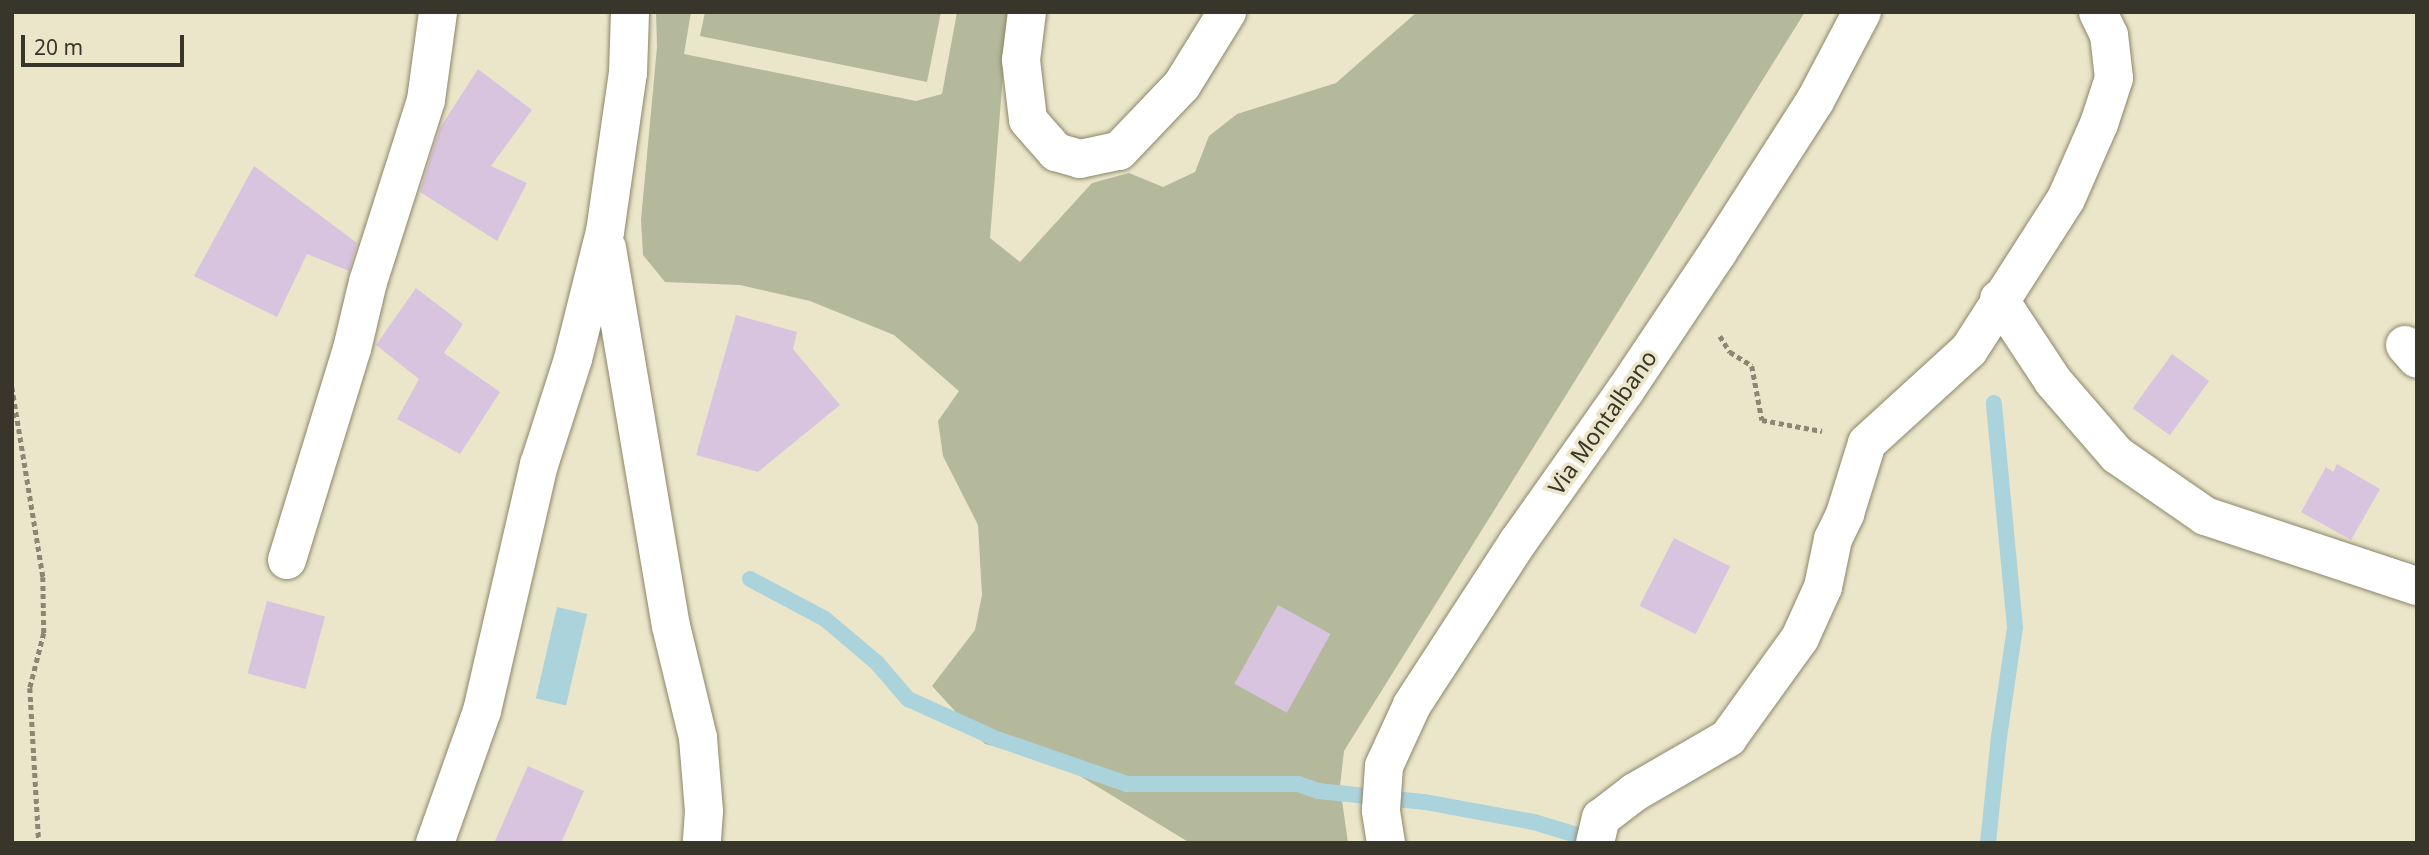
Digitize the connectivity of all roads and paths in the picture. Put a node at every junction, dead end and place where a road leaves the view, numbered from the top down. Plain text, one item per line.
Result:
1 (438, 12) edge
2 (630, 12) edge
3 (1027, 12) edge
4 (1227, 12) edge
5 (1862, 12) edge
6 (2098, 12) edge
7 (605, 232) junction
8 (1998, 299) junction
9 (1717, 330) dead end
10 (12, 387) edge
11 (1867, 443) junction
12 (287, 560) dead end
13 (2417, 586) edge
14 (38, 843) edge
15 (435, 843) edge
16 (702, 843) edge
17 (1386, 843) edge
18 (1595, 843) edge

1 - 12 street
2 - 7 street
3 - 4 street
5 - 17 street, Via Montalbano
6 - 8 street
7 - 15 street
7 - 16 street
8 - 11 street
8 - 13 street
9 - 11 path
10 - 14 path
11 - 18 street

